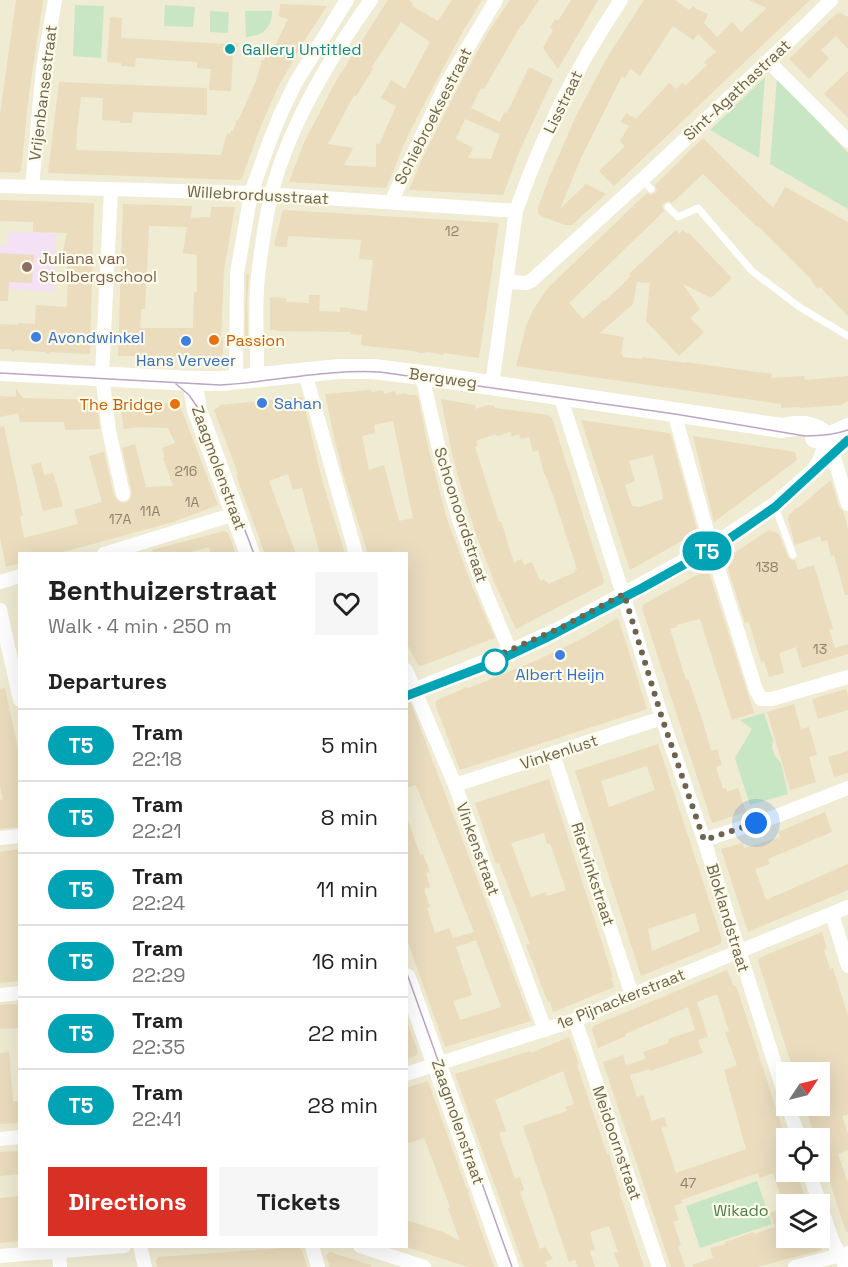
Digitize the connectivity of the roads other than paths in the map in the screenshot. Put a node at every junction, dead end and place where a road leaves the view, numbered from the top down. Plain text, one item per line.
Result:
1 (55, 0) edge
2 (349, 0) edge
3 (496, 0) edge
4 (621, 0) edge
5 (831, 0) edge
6 (368, 4) edge
7 (768, 61) junction
8 (846, 134) edge
9 (0, 186) edge
10 (32, 187) junction
11 (111, 190) junction
12 (251, 194) junction
13 (271, 195) junction
14 (391, 202) junction
15 (668, 207) dead end
16 (516, 211) junction
17 (507, 282) junction
18 (848, 336) edge
19 (0, 371) edge
20 (305, 372) junction
21 (422, 375) junction
22 (103, 377) junction
23 (257, 378) junction
24 (236, 380) junction
25 (192, 381) junction
26 (492, 385) junction
27 (560, 395) junction
28 (674, 412) junction
29 (848, 428) edge
30 (828, 437) junction
31 (123, 494) dead end
32 (774, 504) junction
33 (848, 504) edge
34 (235, 513) junction
35 (711, 546) junction
36 (131, 550) edge
37 (249, 552) edge
38 (355, 552) edge
39 (793, 555) dead end
40 (18, 577) edge
41 (0, 582) edge
42 (624, 594) junction
43 (0, 610) edge
44 (510, 651) junction
45 (848, 677) edge
46 (18, 691) edge
47 (411, 691) edge
48 (662, 718) junction
49 (553, 754) junction
50 (455, 785) junction
51 (848, 788) edge
52 (18, 836) edge
53 (0, 838) edge
54 (704, 840) junction
55 (848, 907) edge
56 (832, 914) junction
57 (738, 951) junction
58 (848, 966) edge
59 (408, 983) edge
60 (18, 993) edge
61 (0, 995) edge
62 (632, 995) junction
63 (575, 1020) junction
64 (545, 1030) junction
65 (438, 1065) junction
66 (776, 1068) edge
67 (408, 1073) edge
68 (18, 1137) edge
69 (0, 1138) edge
70 (812, 1182) edge
71 (102, 1248) edge
72 (140, 1248) edge
73 (313, 1248) edge
74 (366, 1248) edge
75 (59, 1252) junction
76 (0, 1256) edge
77 (844, 1258) edge
78 (60, 1267) edge
79 (145, 1267) edge
80 (318, 1267) edge
81 (422, 1267) edge
82 (509, 1267) edge
83 (658, 1267) edge
84 (795, 1267) edge

1 - 10 street, Vrijenbansestraat
2 - 6 street
2 - 12 street
3 - 14 street, Schiebroeksestraat
4 - 16 street, Lisstraat
5 - 7 street, Sint-Agathastraat
6 - 13 street
7 - 8 street
7 - 17 street, Sint-Agathastraat
9 - 10 street, Willebrordusstraat
10 - 11 street, Willebrordusstraat
11 - 12 street, Willebrordusstraat
11 - 22 street
12 - 13 street, Willebrordusstraat
12 - 24 street
13 - 14 street, Willebrordusstraat
13 - 23 street
14 - 16 street, Willebrordusstraat
15 - 18 lane
16 - 17 street, Lisstraat
17 - 26 street, Lisstraat
19 - 22 street, Bergweg
20 - 21 street, Bergweg
20 - 23 street, Bergweg
20 - 38 street
21 - 26 street, Bergweg
21 - 44 street, Schoonoordstraat
22 - 25 street, Bergweg
22 - 31 street
23 - 24 street, Bergweg
24 - 25 street, Bergweg
25 - 34 street, Zaagmolenstraat
26 - 27 street, Bergweg
27 - 28 street, Bergweg
27 - 42 street, Bloklandstraat
28 - 30 street, Bergweg
28 - 35 street
29 - 30 street, Bergweg
30 - 32 street
30 - 33 street
32 - 35 street
32 - 39 lane
34 - 36 street
34 - 37 street, Zaagmolenstraat
35 - 42 street
35 - 45 street
40 - 41 street
42 - 44 street
42 - 48 street, Bloklandstraat
43 - 46 street
44 - 47 street
47 - 50 street, Vinkenstraat
48 - 49 street, Vinkenlust
48 - 54 street, Bloklandstraat
49 - 50 street, Vinkenlust
49 - 62 street, Rietvinkstraat
50 - 64 street, Vinkenstraat
51 - 54 street
52 - 53 street
54 - 57 street, Bloklandstraat
55 - 56 street, 1e Pijnackerstraat
56 - 57 street, 1e Pijnackerstraat
56 - 58 street
57 - 62 street, 1e Pijnackerstraat
57 - 66 street, Bloklandstraat
59 - 65 street, Zaagmolenstraat
60 - 61 street
62 - 63 street, 1e Pijnackerstraat
63 - 64 street, 1e Pijnackerstraat
63 - 83 street, Meidoornstraat
64 - 65 street, 1e Pijnackerstraat
65 - 67 street, 1e Pijnackerstraat
65 - 82 street, Zaagmolenstraat
68 - 69 street
70 - 77 street
71 - 75 street
72 - 79 street
73 - 80 street
74 - 81 street
75 - 76 street
75 - 78 street
77 - 84 street

